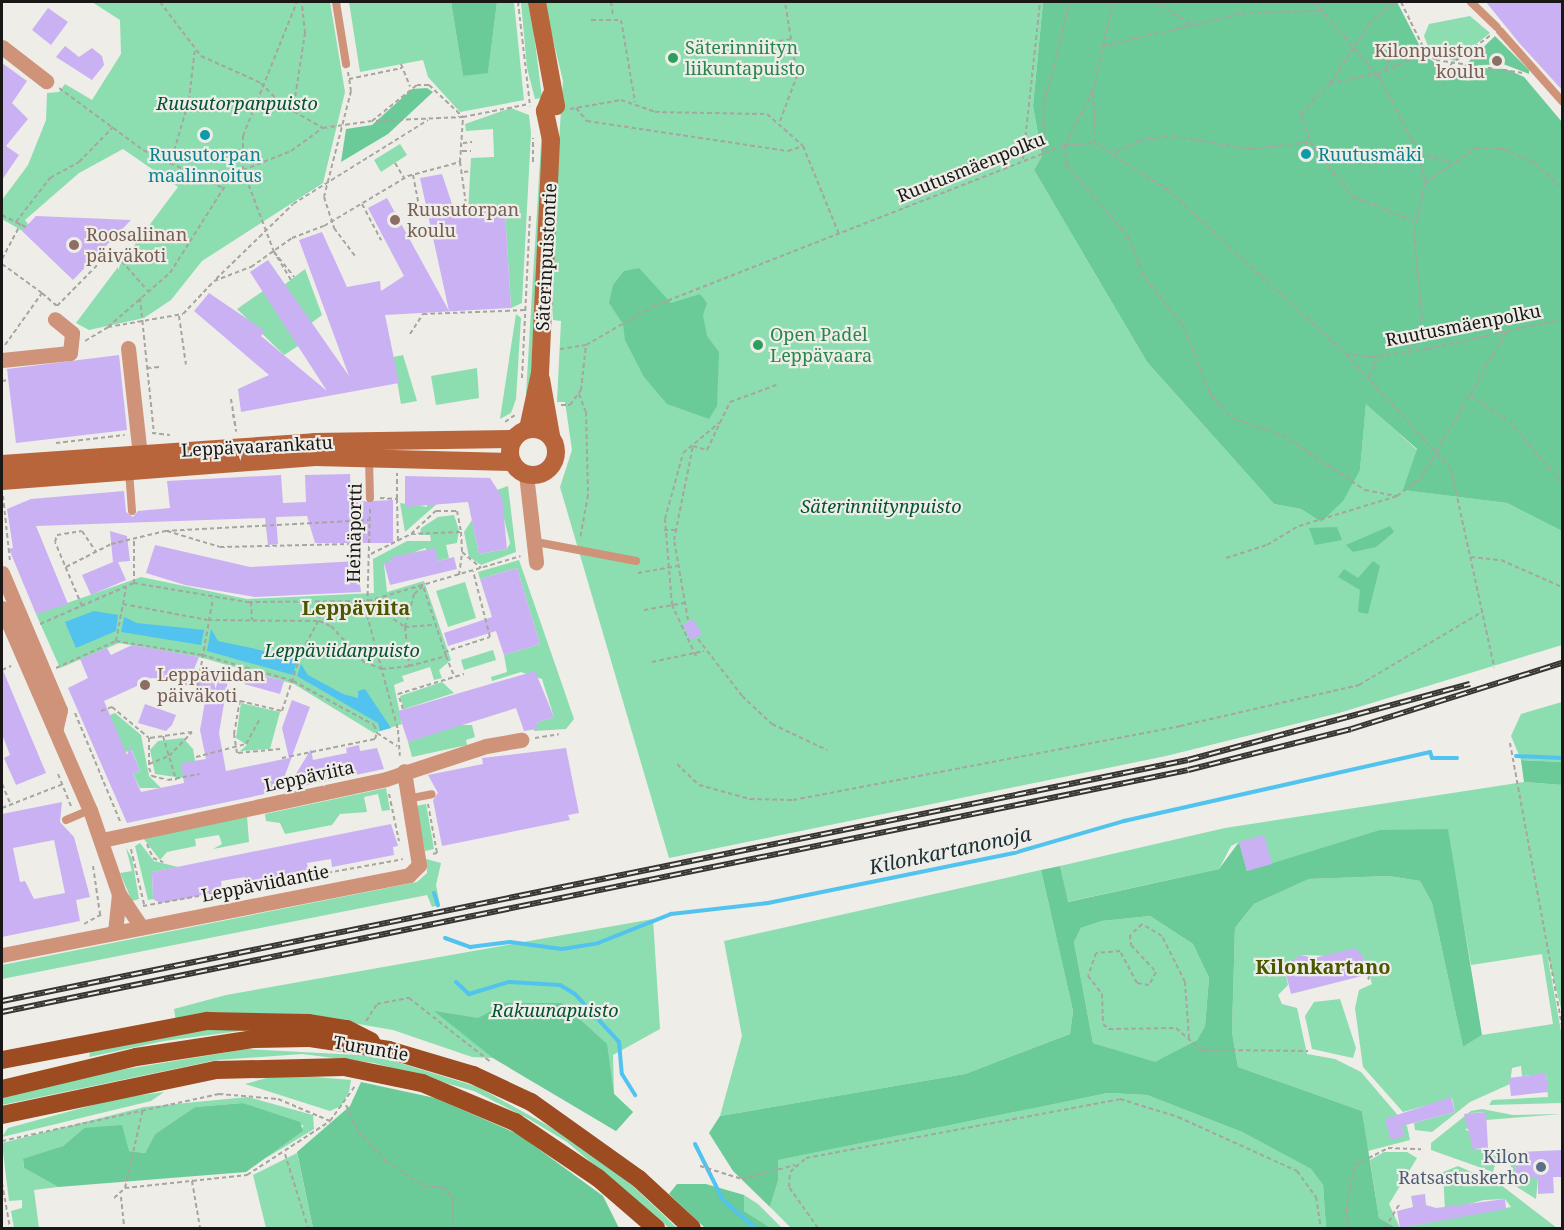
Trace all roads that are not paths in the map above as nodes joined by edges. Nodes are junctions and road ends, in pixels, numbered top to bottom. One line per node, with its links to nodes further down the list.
1 (336, 2): 5 (lane)
2 (537, 2): 11 (main road, Säterinpuistontie)
3 (1471, 2): 7 (lane)
4 (2, 47): 6 (street)
5 (346, 64)
6 (46, 81)
7 (1563, 101)
8 (55, 319): 10 (street)
9 (128, 348): 15 (street)
10 (2, 360)
11 (540, 373): 12 (main road, Säterinpuistontie); 13 (main road, Säterinpuistontie)
12 (521, 434): 13 (main road); 14 (main road, Leppävaarankatu); 16 (main road)
13 (551, 436): 18 (main road)
14 (369, 448): 15 (main road, Leppävaarankatu); 16 (main road, Leppävaarankatu); 20 (lane, Heinäportti)
15 (135, 454): 17 (main road, Leppävaarankatu); 19 (main road, Leppävaarankatu); 21 (lane)
16 (512, 462): 18 (main road)
17 (2, 464)
18 (526, 474): 22 (street)
19 (2, 481)
20 (370, 498)
21 (132, 511)
22 (533, 552): 23 (lane)
23 (636, 561)
24 (2, 573): 26 (street)
25 (2, 608): 26 (street)
26 (56, 728): 31 (street)
27 (520, 740): 28 (street, Leppäviita)
28 (404, 771): 30 (street); 33 (street, Leppäviita)
29 (429, 795): 30 (lane)
30 (406, 800): 35 (street, Leppäviidantie)
31 (83, 814): 32 (lane); 33 (street)
32 (66, 820)
33 (102, 840): 34 (street)
34 (119, 894): 35 (street); 36 (street)
35 (141, 927): 36 (street, Leppäviidantie)
36 (115, 932): 37 (street, Leppäviidantie)
37 (2, 955)
38 (389, 1050): 39 (main road); 40 (main road, Turuntie); 43 (main road, Turuntie)
39 (2, 1060)
40 (2, 1089)
41 (2, 1115): 42 (main road, Turuntie)
42 (656, 1228)
43 (692, 1228)

